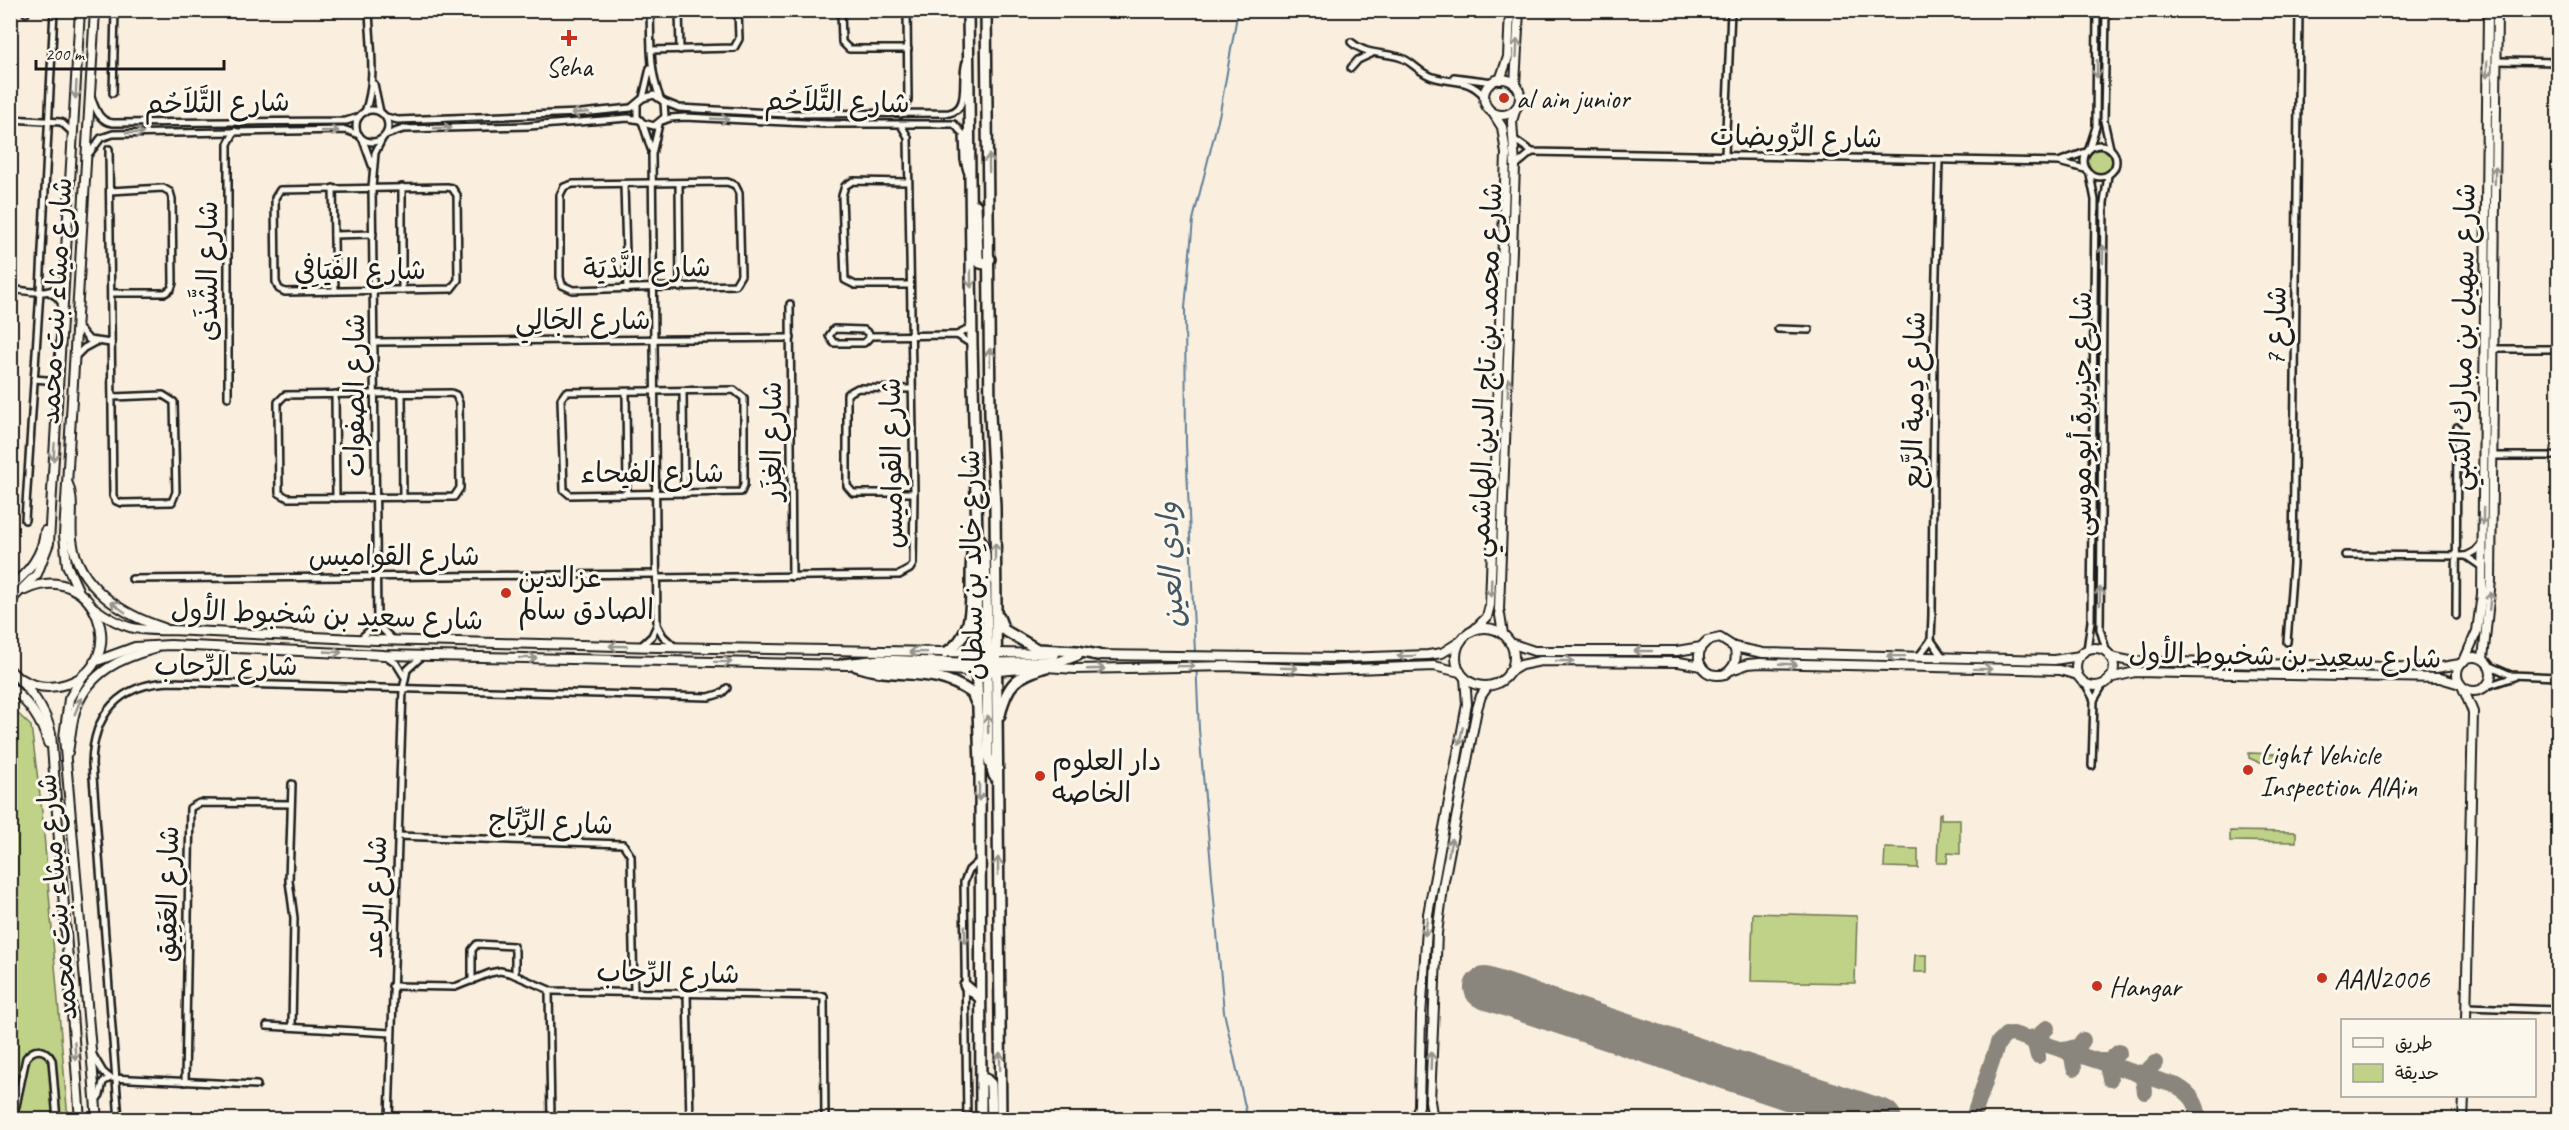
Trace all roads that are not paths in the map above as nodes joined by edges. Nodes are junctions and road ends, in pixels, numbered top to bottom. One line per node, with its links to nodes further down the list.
1 (54, 10): 54 (street)
2 (80, 10): 45 (main road, شارع ميثاء بنت محمد, one-way to 45)
3 (95, 10): 38 (main road, شارع ميثاء بنت محمد)
4 (115, 10): 37 (street)
5 (369, 10): 33 (street)
6 (650, 10): 25 (street)
7 (679, 10): 26 (street)
8 (738, 10): 26 (street)
9 (841, 10): 24 (street)
10 (907, 10): 24 (street)
11 (968, 10): 28 (main road, شارع خالِد بن سلطان)
12 (980, 10): 22 (main road)
13 (986, 10): 22 (main road, شارع خالِد بن سلطان)
14 (1510, 10): 35 (main road)
15 (1519, 10): 36 (main road, one-way to 15)
16 (1731, 10): 73 (street)
17 (2097, 10): 70 (street, one-way to 70)
18 (2106, 10): 69 (street)
19 (2299, 10): 177 (street, شارع 7)
20 (2488, 10): 152 (main road, شارع سهيل بن مبارك الكتبي, one-way to 152)
21 (2496, 10): 30 (main road, شارع سهيل بن مبارك الكتبي)
22 (987, 41): 94 (main road, شارع خالِد بن سلطان, one-way to 22)
23 (1351, 42): 27 (street)
24 (908, 49): 42 (street)
25 (651, 50): 26 (street); 29 (street)
26 (680, 50)
27 (1372, 54): 32 (street); 34 (street)
28 (968, 58): 50 (street, شارع التَّلاَحُم); 82 (main road, شارع خالِد بن سلطان)
29 (651, 60): 40 (street); 41 (street)
30 (2496, 61): 31 (street); 122 (main road, شارع سهيل بن مبارك الكتبي, one-way to 30)
31 (2559, 62)
32 (1351, 68)
33 (372, 76): 46 (street); 47 (street)
34 (1449, 79): 35 (street); 39 (street)
35 (1496, 81): 36 (main road); 39 (main road)
36 (1515, 85): 44 (main road)
37 (113, 93)
38 (90, 95): 51 (street, شارع التَّلاَحُم); 74 (main road, شارع ميثاء بنت محمد)
39 (1485, 97): 48 (main road)
40 (643, 98): 41 (street); 43 (street)
41 (662, 100): 49 (street, شارع التَّلاَحُم); 57 (street)
42 (908, 100): 49 (street); 50 (street)
43 (637, 104): 52 (street, one-way to 52); 56 (street)
44 (1516, 108): 48 (main road); 66 (main road, شارع محمد بن تاج الدين الهاشمي)
45 (75, 111): 55 (street); 62 (main road, شارع ميثاء بنت محمد)
46 (364, 112): 47 (street); 51 (street)
47 (380, 112): 52 (street)
48 (1493, 112): 171 (main road, شارع محمد بن تاج الدين الهاشمي, one-way to 171)
49 (901, 114): 50 (street, شارع التَّلاَحُم)
50 (916, 114)
51 (359, 117): 63 (street)
52 (386, 117): 64 (street)
53 (10, 119): 54 (street)
54 (49, 121): 55 (street); 102 (street)
55 (61, 122): 62 (street)
56 (641, 122): 57 (street); 64 (street, one-way to 56); 72 (street)
57 (661, 122): 58 (street, شارع التَّلاَحُم, one-way to 58); 72 (street)
58 (901, 125): 59 (street, شارع التَّلاَحُم); 65 (street)
59 (915, 125): 65 (street); 82 (street, شارع التَّلاَحُم)
60 (221, 132): 61 (street, شارع التَّلاَحُم); 67 (street); 74 (street, شارع التَّلاَحُم, one-way to 60)
61 (235, 132): 63 (street, شارع التَّلاَحُم, one-way to 63); 67 (street)
62 (74, 133): 95 (main road, شارع ميثاء بنت محمد)
63 (361, 137): 64 (street); 79 (street, شارع الصفوات)
64 (384, 137): 79 (street, شارع الصفوات)
65 (908, 137): 83 (street, شارع القواميس)
66 (1515, 140): 71 (street); 77 (main road, شارع محمد بن تاج الدين الهاشمي)
67 (228, 144): 137 (street, شارع الشَّذَى)
68 (110, 148): 90 (street)
69 (2110, 148): 70 (street); 81 (street)
70 (2088, 150): 76 (street, شارع الرُّويضات); 78 (street)
71 (1532, 152): 73 (street, شارع الرُّويضات); 77 (street)
72 (652, 154): 84 (street)
73 (1725, 155): 75 (street, شارع الرُّويضات)
74 (87, 157): 110 (main road, شارع ميثاء بنت محمد)
75 (1939, 160): 76 (street, شارع الرُّويضات); 175 (street, شارع دِمية الرَّبع)
76 (2059, 162): 78 (street, شارع الرُّويضات)
77 (1515, 166): 172 (main road, شارع محمد بن تاج الدين الهاشمي, one-way to 77)
78 (2085, 169): 80 (street)
79 (373, 171): 89 (street, شارع الصفوات)
80 (2090, 175): 81 (street); 184 (street, شارع جزيرة أبو موسى)
81 (2108, 175): 189 (street, شارع جزيرة أبو موسى, one-way to 81)
82 (970, 177): 91 (main road, شارع خالِد بن سلطان)
83 (908, 182): 96 (street, شارع القواميس); 96 (street)
84 (652, 184): 85 (street, شارع النَّدْيَة); 86 (street, شارع النَّدْيَة); 97 (street)
85 (679, 184): 98 (street); 98 (street, شارع النَّدْيَة)
86 (624, 185): 100 (street); 100 (street, شارع النَّدْيَة)
87 (402, 187): 89 (street, شارع الفَيَافِي); 101 (street); 101 (street, شارع الفَيَافِي)
88 (333, 188): 89 (street, شارع الفَيَافِي); 93 (street); 103 (street, شارع الفَيَافِي)
89 (372, 188): 92 (street, شارع الصفوات)
90 (110, 190): 106 (street); 106 (street)
91 (970, 192): 94 (main road); 109 (main road, شارع خالِد بن سلطان, one-way to 109)
92 (373, 234): 93 (street); 104 (street, شارع الصفوات)
93 (334, 235): 103 (street)
94 (990, 259): 164 (main road, شارع خالِد بن سلطان, one-way to 94)
95 (65, 280): 105 (street); 108 (main road, شارع ميثاء بنت محمد)
96 (909, 285): 115 (street, شارع القواميس)
97 (653, 288): 98 (street, شارع النَّدْيَة); 100 (street, شارع النَّدْيَة); 117 (street)
98 (680, 288)
99 (10, 289): 102 (street)
100 (627, 289)
101 (402, 290): 104 (street, شارع الفَيَافِي)
102 (40, 291): 105 (street); 126 (street)
103 (334, 291): 104 (street, شارع الفَيَافِي)
104 (374, 291): 119 (street, شارع الصفوات)
105 (50, 292): 108 (street)
106 (112, 293): 120 (street)
107 (790, 304): 116 (street, شارع الغِزَر)
108 (63, 305): 125 (main road, شارع ميثاء بنت محمد)
109 (972, 324): 113 (street); 121 (main road, شارع خالِد بن سلطان)
110 (77, 325): 118 (street); 124 (main road, شارع ميثاء بنت محمد)
111 (1778, 329): 112 (street)
112 (1809, 330)
113 (957, 335): 115 (street); 121 (street)
114 (869, 336): 114 (street); 115 (street)
115 (910, 336): 128 (street, شارع القواميس)
116 (791, 338): 117 (street, شارع الجَالِي); 159 (street, شارع الغِزَر)
117 (654, 340): 119 (street, شارع الجَالِي); 132 (street)
118 (95, 342): 120 (street); 124 (street)
119 (375, 342): 134 (street, شارع الصفوات)
120 (111, 343): 136 (street)
121 (972, 345): 151 (main road, شارع خالِد بن سلطان)
122 (2493, 349): 123 (street); 139 (main road, شارع سهيل بن مبارك الكتبي)
123 (2559, 349)
124 (75, 357): 141 (main road, شارع ميثاء بنت محمد)
125 (59, 371): 127 (street); 129 (main road, شارع ميثاء بنت محمد)
126 (34, 379): 127 (street); 150 (street)
127 (46, 380): 129 (street)
128 (911, 389): 143 (street, شارع القواميس); 143 (street)
129 (58, 390): 142 (main road, شارع ميثاء بنت محمد, one-way to 142)
130 (683, 391): 132 (street, شارع الفيحاء); 145 (street); 145 (street, شارع الفيحاء)
131 (626, 392): 132 (street, شارع الفيحاء); 146 (street); 146 (street, شارع الفيحاء)
132 (654, 392): 144 (street)
133 (335, 394): 134 (street); 147 (street); 147 (street)
134 (375, 394): 135 (street); 148 (street, شارع الصفوات)
135 (402, 394): 149 (street); 149 (street)
136 (112, 397): 136 (street)
137 (228, 397)
138 (2457, 427): 154 (street)
139 (2492, 456): 140 (street); 194 (main road, شارع سهيل بن مبارك الكتبي, one-way to 139)
140 (2559, 456)
141 (67, 479): 163 (main road, شارع ميثاء بنت محمد); 170 (main road, one-way to 141)
142 (52, 488): 161 (main road); 162 (main road, شارع ميثاء بنت محمد)
143 (914, 493): 159 (street, شارع القواميس)
144 (656, 494): 145 (street, شارع الفيحاء); 146 (street, شارع الفيحاء); 158 (street)
145 (684, 494)
146 (627, 495)
147 (336, 498): 148 (street)
148 (376, 498): 149 (street); 157 (street, شارع الصفوات)
149 (403, 498)
150 (25, 520)
151 (977, 535): 185 (main road); 196 (main road, شارع خالِد بن سلطان)
152 (2483, 543): 155 (street); 156 (main road, شارع سهيل بن مبارك الكتبي)
153 (2344, 555): 154 (street)
154 (2456, 556): 155 (street); 167 (street)
155 (2466, 556): 156 (street)
156 (2482, 567): 197 (main road, شارع سهيل بن مبارك الكتبي)
157 (376, 576): 158 (street, شارع القواميس); 160 (street, شارع القواميس); 168 (street, شارع الصفوات)
158 (657, 576): 159 (street, شارع القواميس); 169 (street)
159 (792, 577)
160 (132, 579)
161 (10, 587)
162 (22, 591): 163 (main road); 165 (main road, شارع ميثاء بنت محمد)
163 (78, 592): 166 (main road, شارع سعيد بن شخبوط الأول)
164 (995, 596): 188 (main road); 196 (main road, شارع خالِد بن سلطان)
165 (11, 600)
166 (94, 608): 170 (main road, شارع سعيد بن شخبوط الأول); 195 (main road)
167 (2456, 616)
168 (377, 619): 173 (street); 174 (street)
169 (657, 625): 180 (street); 183 (street)
170 (171, 630): 173 (main road, شارع سعيد بن شخبوط الأول)
171 (1474, 630): 172 (main road); 176 (main road)
172 (1503, 634): 178 (main road)
173 (360, 639): 174 (main road, شارع سعيد بن شخبوط الأول)
174 (393, 640): 180 (main road, شارع سعيد بن شخبوط الأول, one-way to 174)
175 (1930, 640): 191 (street); 193 (street)
176 (1461, 641): 188 (main road, one-way to 188); 207 (main road)
177 (2287, 642)
178 (1510, 643): 181 (main road, one-way to 178); 205 (main road)
179 (170, 645): 186 (main road, شارع سعيد بن شخبوط الأول, one-way to 186); 195 (main road, شارع سعيد بن شخبوط الأول); 224 (main road, one-way to 179)
180 (640, 647): 183 (main road, شارع سعيد بن شخبوط الأول)
181 (1701, 647): 182 (main road); 200 (main road)
182 (1734, 647): 191 (main road, one-way to 182); 203 (main road)
183 (676, 648): 185 (main road, شارع سعيد بن شخبوط الأول, one-way to 183)
184 (2087, 650): 189 (main road); 192 (main road)
185 (945, 653): 196 (main road, شارع سعيد بن شخبوط الأول)
186 (384, 655): 190 (main road, شارع سعيد بن شخبوط الأول); 209 (street)
187 (1078, 655): 188 (main road); 196 (main road)
188 (1098, 655)
189 (2109, 655): 197 (main road, شارع سعيد بن شخبوط الأول); 212 (main road)
190 (422, 656): 198 (main road, شارع سعيد بن شخبوط الأول, one-way to 198); 209 (street)
191 (1918, 656): 193 (main road)
192 (2080, 656): 193 (main road); 208 (main road)
193 (1943, 657)
194 (2483, 659): 197 (main road); 201 (main road)
195 (94, 662): 206 (main road, شارع ميثاء بنت محمد)
196 (986, 662): 198 (main road); 199 (main road, شارع سعيد بن شخبوط الأول); 202 (main road, شارع سعيد بن شخبوط الأول); 222 (main road, شارع خالِد بن سلطان); 225 (main road, شارع خالِد بن سلطان); 227 (main road, one-way to 196)
197 (2462, 662): 216 (main road)
198 (843, 664): 199 (main road, شارع سعيد بن شخبوط الأول)
199 (856, 666): 225 (main road)
200 (1701, 666): 203 (main road); 205 (main road, one-way to 200)
201 (2490, 666): 210 (street); 218 (main road)
202 (1046, 667): 207 (main road, شارع سعيد بن شخبوط الأول, one-way to 207); 222 (main road)
203 (1731, 670): 208 (main road, one-way to 208)
204 (13, 672): 206 (main road); 223 (main road, شارع ميثاء بنت محمد)
205 (1509, 672): 215 (main road)
206 (84, 674): 224 (main road, شارع ميثاء بنت محمد)
207 (1463, 675): 215 (main road); 266 (main road, one-way to 266)
208 (2078, 675): 213 (main road)
209 (404, 676): 219 (street, شارع الرعد)
210 (2518, 676): 211 (street); 218 (street)
211 (2559, 676)
212 (2107, 680): 213 (main road); 216 (main road, شارع سعيد بن شخبوط الأول); 220 (street)
213 (2085, 683): 220 (street)
214 (10, 686): 223 (main road)
215 (1488, 686): 267 (main road, one-way to 215)
216 (2462, 686): 218 (main road); 221 (main road)
217 (727, 688): 219 (street, شارع الرِّحاب)
218 (2485, 688): 221 (main road)
219 (403, 689): 230 (street, شارع الرعد); 247 (street, شارع الرِّحاب)
220 (2094, 700): 226 (street)
221 (2473, 712): 240 (main road)
222 (997, 732): 227 (main road, شارع خالِد بن سلطان)
223 (52, 762): 255 (main road, شارع ميثاء بنت محمد, one-way to 255)
224 (66, 763): 246 (main road, شارع ميثاء بنت محمد)
225 (980, 765): 231 (main road, شارع خالِد بن سلطان, one-way to 231)
226 (2092, 766)
227 (996, 781): 265 (main road, شارع خالِد بن سلطان, one-way to 227)
228 (292, 784): 229 (street)
229 (291, 804): 244 (street); 249 (street, شارع العَقِيق)
230 (398, 836): 235 (street, شارع الرعد); 237 (street, شارع الرِّتَاج)
231 (979, 861): 234 (street, one-way to 234); 239 (main road, شارع خالِد بن سلطان)
232 (515, 975): 233 (street, شارع الرِّحاب); 233 (street); 236 (street, شارع الرِّحاب)
233 (472, 981): 235 (street, شارع الرِّحاب)
234 (965, 985): 239 (main road); 262 (street)
235 (392, 986): 245 (street, شارع الرعد)
236 (549, 991): 237 (street, شارع الرِّحاب); 259 (street)
237 (634, 993): 238 (street, شارع الرِّحاب)
238 (687, 994): 260 (street); 261 (street, شارع الرِّحاب)
239 (980, 998): 248 (main road, شارع خالِد بن سلطان)
240 (2466, 1007): 241 (street); 242 (main road)
241 (2559, 1010)
242 (2466, 1019)
243 (267, 1026): 244 (street)
244 (292, 1027): 245 (street)
245 (391, 1034): 258 (street, شارع الرعد)
246 (93, 1055): 247 (street); 252 (main road, شارع ميثاء بنت محمد)
247 (113, 1078): 249 (street); 252 (street); 257 (street, شارع الرِّحاب)
248 (981, 1080): 263 (main road, شارع خالِد بن سلطان); 264 (main road)
249 (185, 1082): 250 (street)
250 (257, 1085)
251 (2464, 1097): 268 (main road)
252 (96, 1100): 256 (main road, شارع ميثاء بنت محمد)
253 (12, 1119): 254 (street)
254 (57, 1119)
255 (80, 1119)
256 (97, 1119)
257 (119, 1119)
258 (389, 1119)
259 (551, 1119)
260 (690, 1119)
261 (825, 1119)
262 (967, 1119)
263 (981, 1119)
264 (992, 1119)
265 (1001, 1119)
266 (1415, 1119)
267 (1433, 1119)
268 (2463, 1119)

